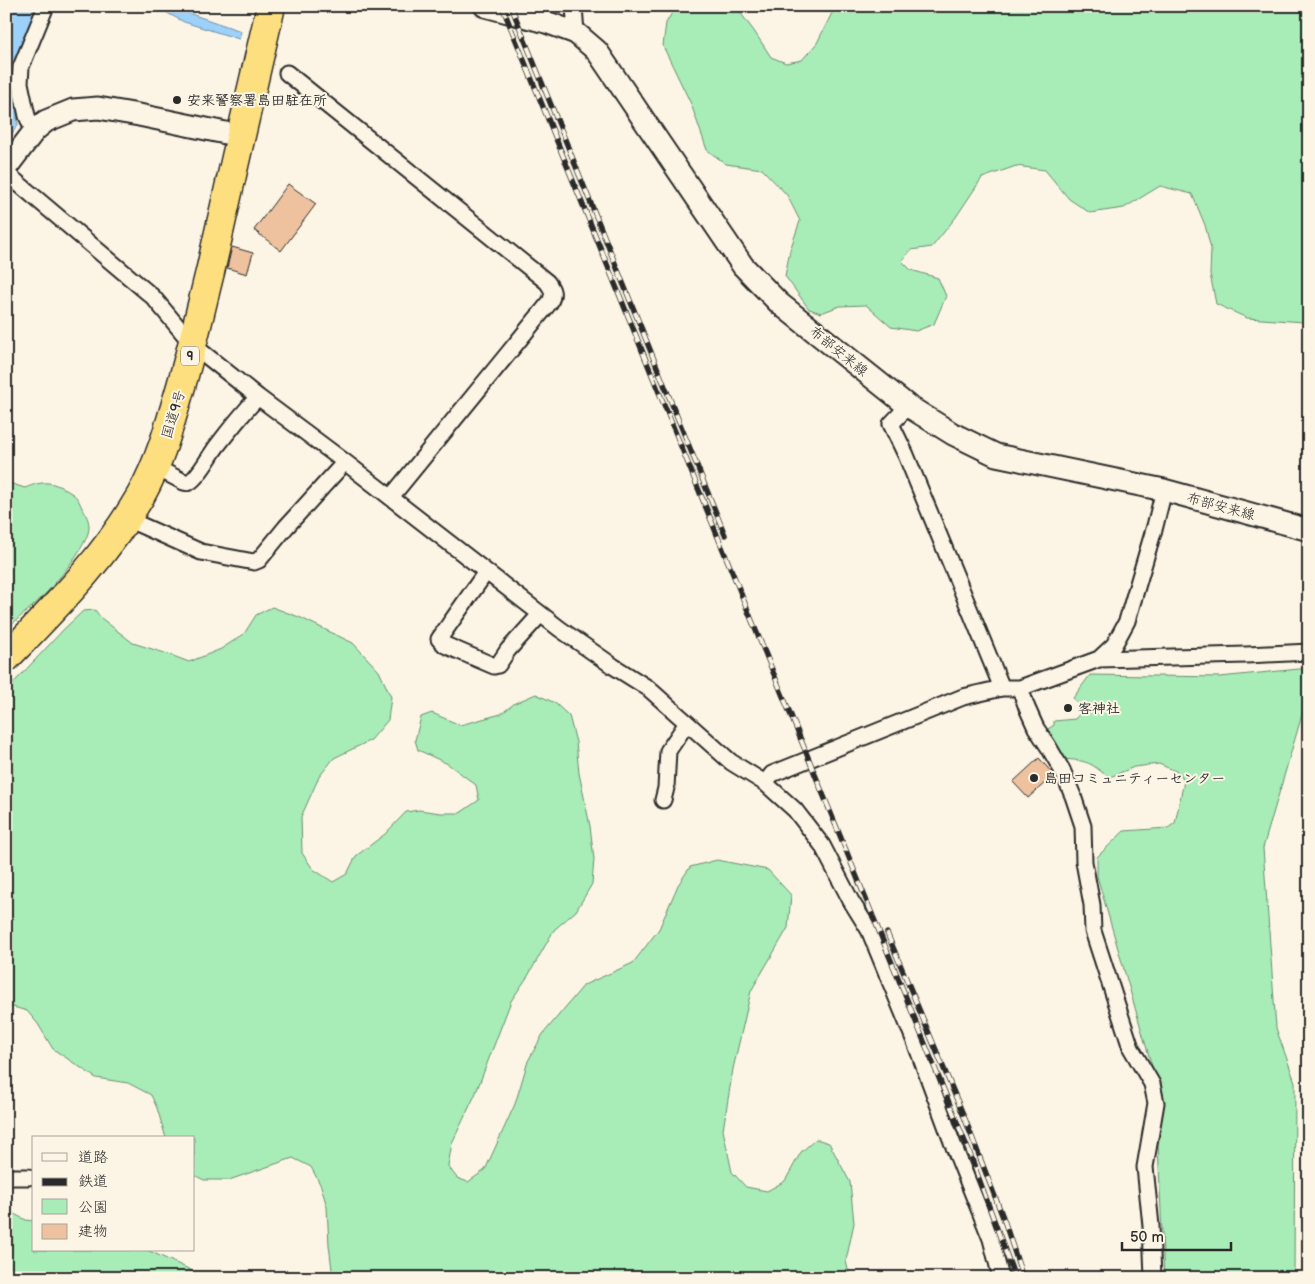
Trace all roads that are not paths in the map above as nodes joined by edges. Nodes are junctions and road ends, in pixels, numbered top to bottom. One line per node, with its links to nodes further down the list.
1 (46, 6): 7 (street)
2 (270, 6): 8 (highway, 国道9号 / 9)
3 (485, 6): 5 (main road, 布部安来線)
4 (574, 6): 5 (street)
5 (576, 33): 13 (main road, 布部安来線)
6 (288, 73): 17 (street)
7 (35, 130): 8 (main road); 9 (main road)
8 (240, 136): 11 (highway, 国道9号 / 9)
9 (6, 168)
10 (6, 173): 11 (street)
11 (193, 345): 12 (street); 15 (highway, 国道9号 / 9)
12 (258, 397): 14 (street); 15 (street)
13 (908, 406): 16 (main road, 布部安来線); 25 (street)
14 (345, 462): 17 (street); 18 (street)
15 (155, 467): 18 (highway, 国道9号 / 9)
16 (1164, 490): 19 (main road, 布部安来線); 24 (street)
17 (390, 497): 20 (street)
18 (126, 519): 23 (highway, 国道9号 / 9)
19 (1309, 530)
20 (486, 572): 21 (street); 27 (street)
21 (537, 618)
22 (1309, 652): 24 (street)
23 (6, 658)
24 (1099, 658): 26 (street)
25 (1002, 688): 26 (street); 28 (street)
26 (1020, 688): 33 (street)
27 (687, 723): 28 (street); 29 (street)
28 (765, 783): 32 (street)
29 (663, 800)
30 (28, 1176): 31 (street)
31 (6, 1177)
32 (1001, 1278)
33 (1153, 1278)

